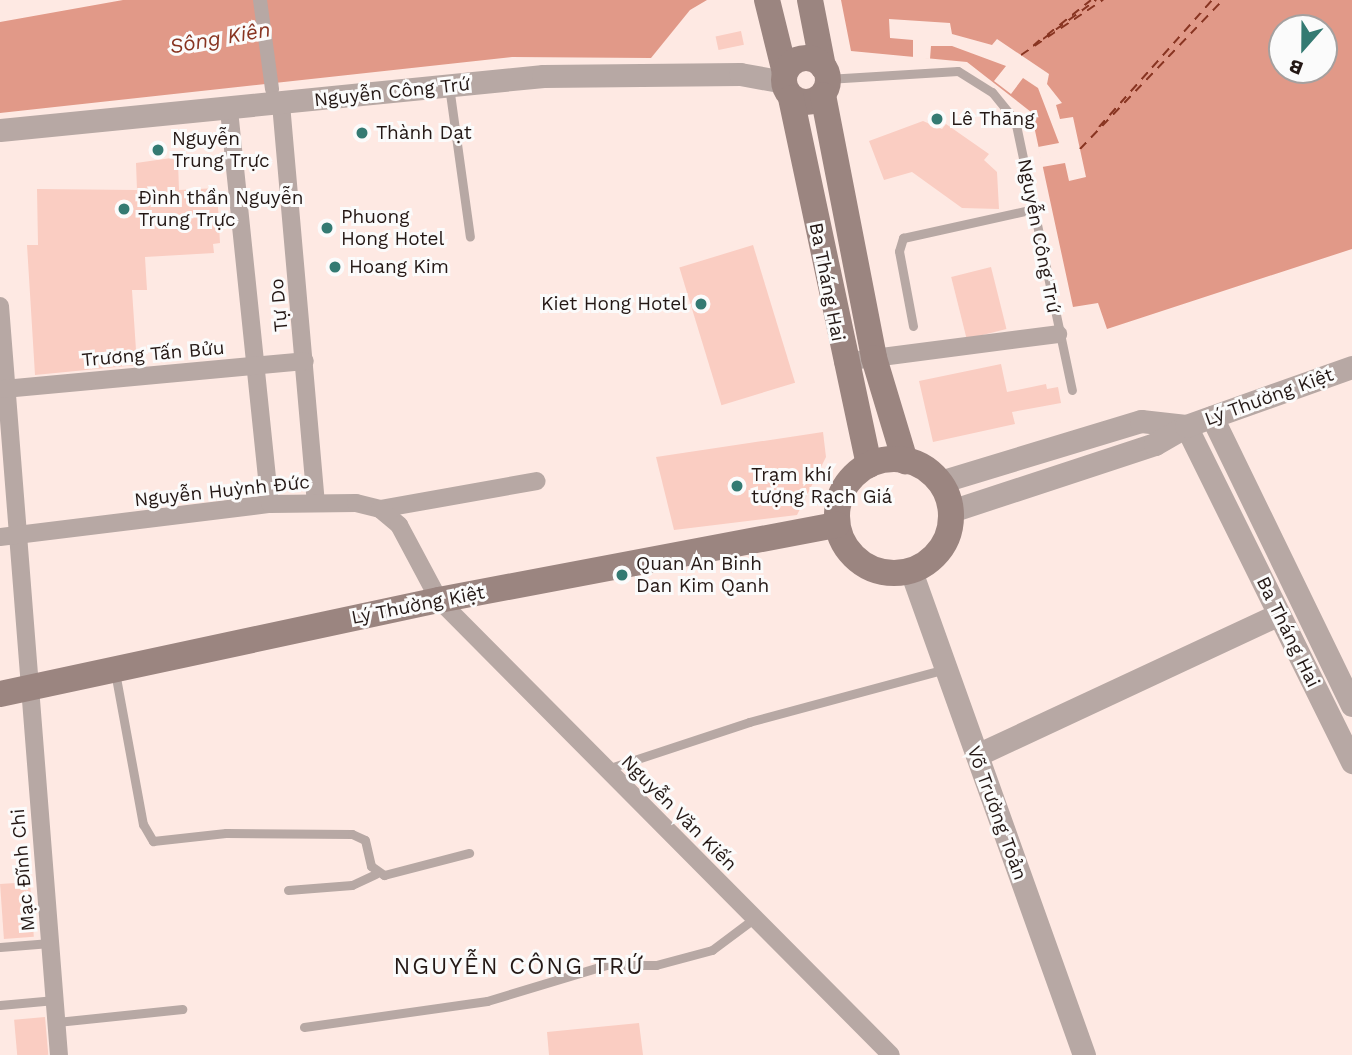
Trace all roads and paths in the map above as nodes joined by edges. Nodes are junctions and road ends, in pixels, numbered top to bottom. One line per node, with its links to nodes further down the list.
1 (260, 0): 7 (street)
2 (767, 0): 5 (main road, Ba Tháng Hai)
3 (810, 0): 4 (main road, Ba Tháng Hai)
4 (825, 80): 5 (main road); 5 (main road); 10 (lane, Nguyễn Công Trứ); 15 (main road, Ba Tháng Hai)
5 (787, 84): 6 (street, Nguyễn Công Trứ); 17 (main road, Ba Tháng Hai)
6 (449, 86): 7 (street, Nguyễn Công Trứ); 11 (lane)
7 (276, 97): 8 (street, Nguyễn Công Trứ); 16 (street, Tự Do)
8 (229, 110): 9 (street, Nguyễn Công Trứ); 18 (street, Tự Do)
9 (0, 130)
10 (1038, 208): 13 (lane); 14 (lane, Nguyễn Công Trứ)
11 (470, 237)
12 (0, 306): 20 (street, Mạc Đĩnh Chi)
13 (913, 326)
14 (1058, 334): 15 (street); 21 (lane, Nguyễn Công Trứ)
15 (874, 358): 17 (street); 24 (main road, Ba Tháng Hai)
16 (305, 360): 18 (street, Trương Tấn Bửu); 28 (street, Tự Do)
17 (843, 362): 25 (main road, Ba Tháng Hai)
18 (254, 367): 20 (street, Trương Tấn Bửu); 29 (street, Tự Do)
19 (1352, 367): 22 (street, Lý Thường Kiệt)
20 (4, 389): 33 (street, Mạc Đĩnh Chi)
21 (1072, 390)
22 (1212, 417): 23 (street, Lý Thường Kiệt); 41 (street, Ba Tháng Hai)
23 (1186, 426): 27 (street); 31 (street); 36 (street, Ba Tháng Hai)
24 (905, 461): 25 (main road); 27 (main road)
25 (869, 465): 32 (main road)
26 (537, 481): 30 (street, Nguyễn Huỳnh Đức)
27 (940, 482): 31 (main road)
28 (316, 502): 29 (street, Nguyễn Huỳnh Đức); 30 (street, Nguyễn Huỳnh Đức)
29 (270, 504): 33 (street, Nguyễn Huỳnh Đức)
30 (380, 509): 35 (street)
31 (951, 511): 34 (main road)
32 (837, 525): 34 (main road); 35 (main road, Lý Thường Kiệt)
33 (7, 536): 39 (street, Mạc Đĩnh Chi)
34 (911, 570): 38 (street, Võ Trường Toản)
35 (439, 600): 37 (main road, Lý Thường Kiệt); 44 (street, Nguyễn Văn Kiến)
36 (1279, 614): 42 (street); 43 (street, Ba Tháng Hai)
37 (114, 667): 39 (main road, Lý Thường Kiệt); 46 (lane)
38 (946, 668): 42 (street, Võ Trường Toản); 44 (lane)
39 (29, 688): 40 (main road, Lý Thường Kiệt); 49 (street, Mạc Đĩnh Chi)
40 (0, 694)
41 (1352, 705)
42 (977, 755): 58 (street, Võ Trường Toản)
43 (1352, 762)
44 (605, 770): 48 (street, Nguyễn Văn Kiến)
45 (469, 853): 46 (lane)
46 (376, 874): 47 (lane)
47 (288, 890)
48 (755, 918): 55 (lane); 57 (street, Nguyễn Văn Kiến)
49 (51, 943): 50 (lane); 51 (street, Mạc Đĩnh Chi)
50 (0, 947)
51 (55, 1000): 52 (lane); 54 (street, Mạc Đĩnh Chi)
52 (0, 1005)
53 (182, 1009): 54 (lane)
54 (57, 1022): 56 (street, Mạc Đĩnh Chi)
55 (304, 1027)
56 (59, 1055)
57 (891, 1055)
58 (1084, 1055)

